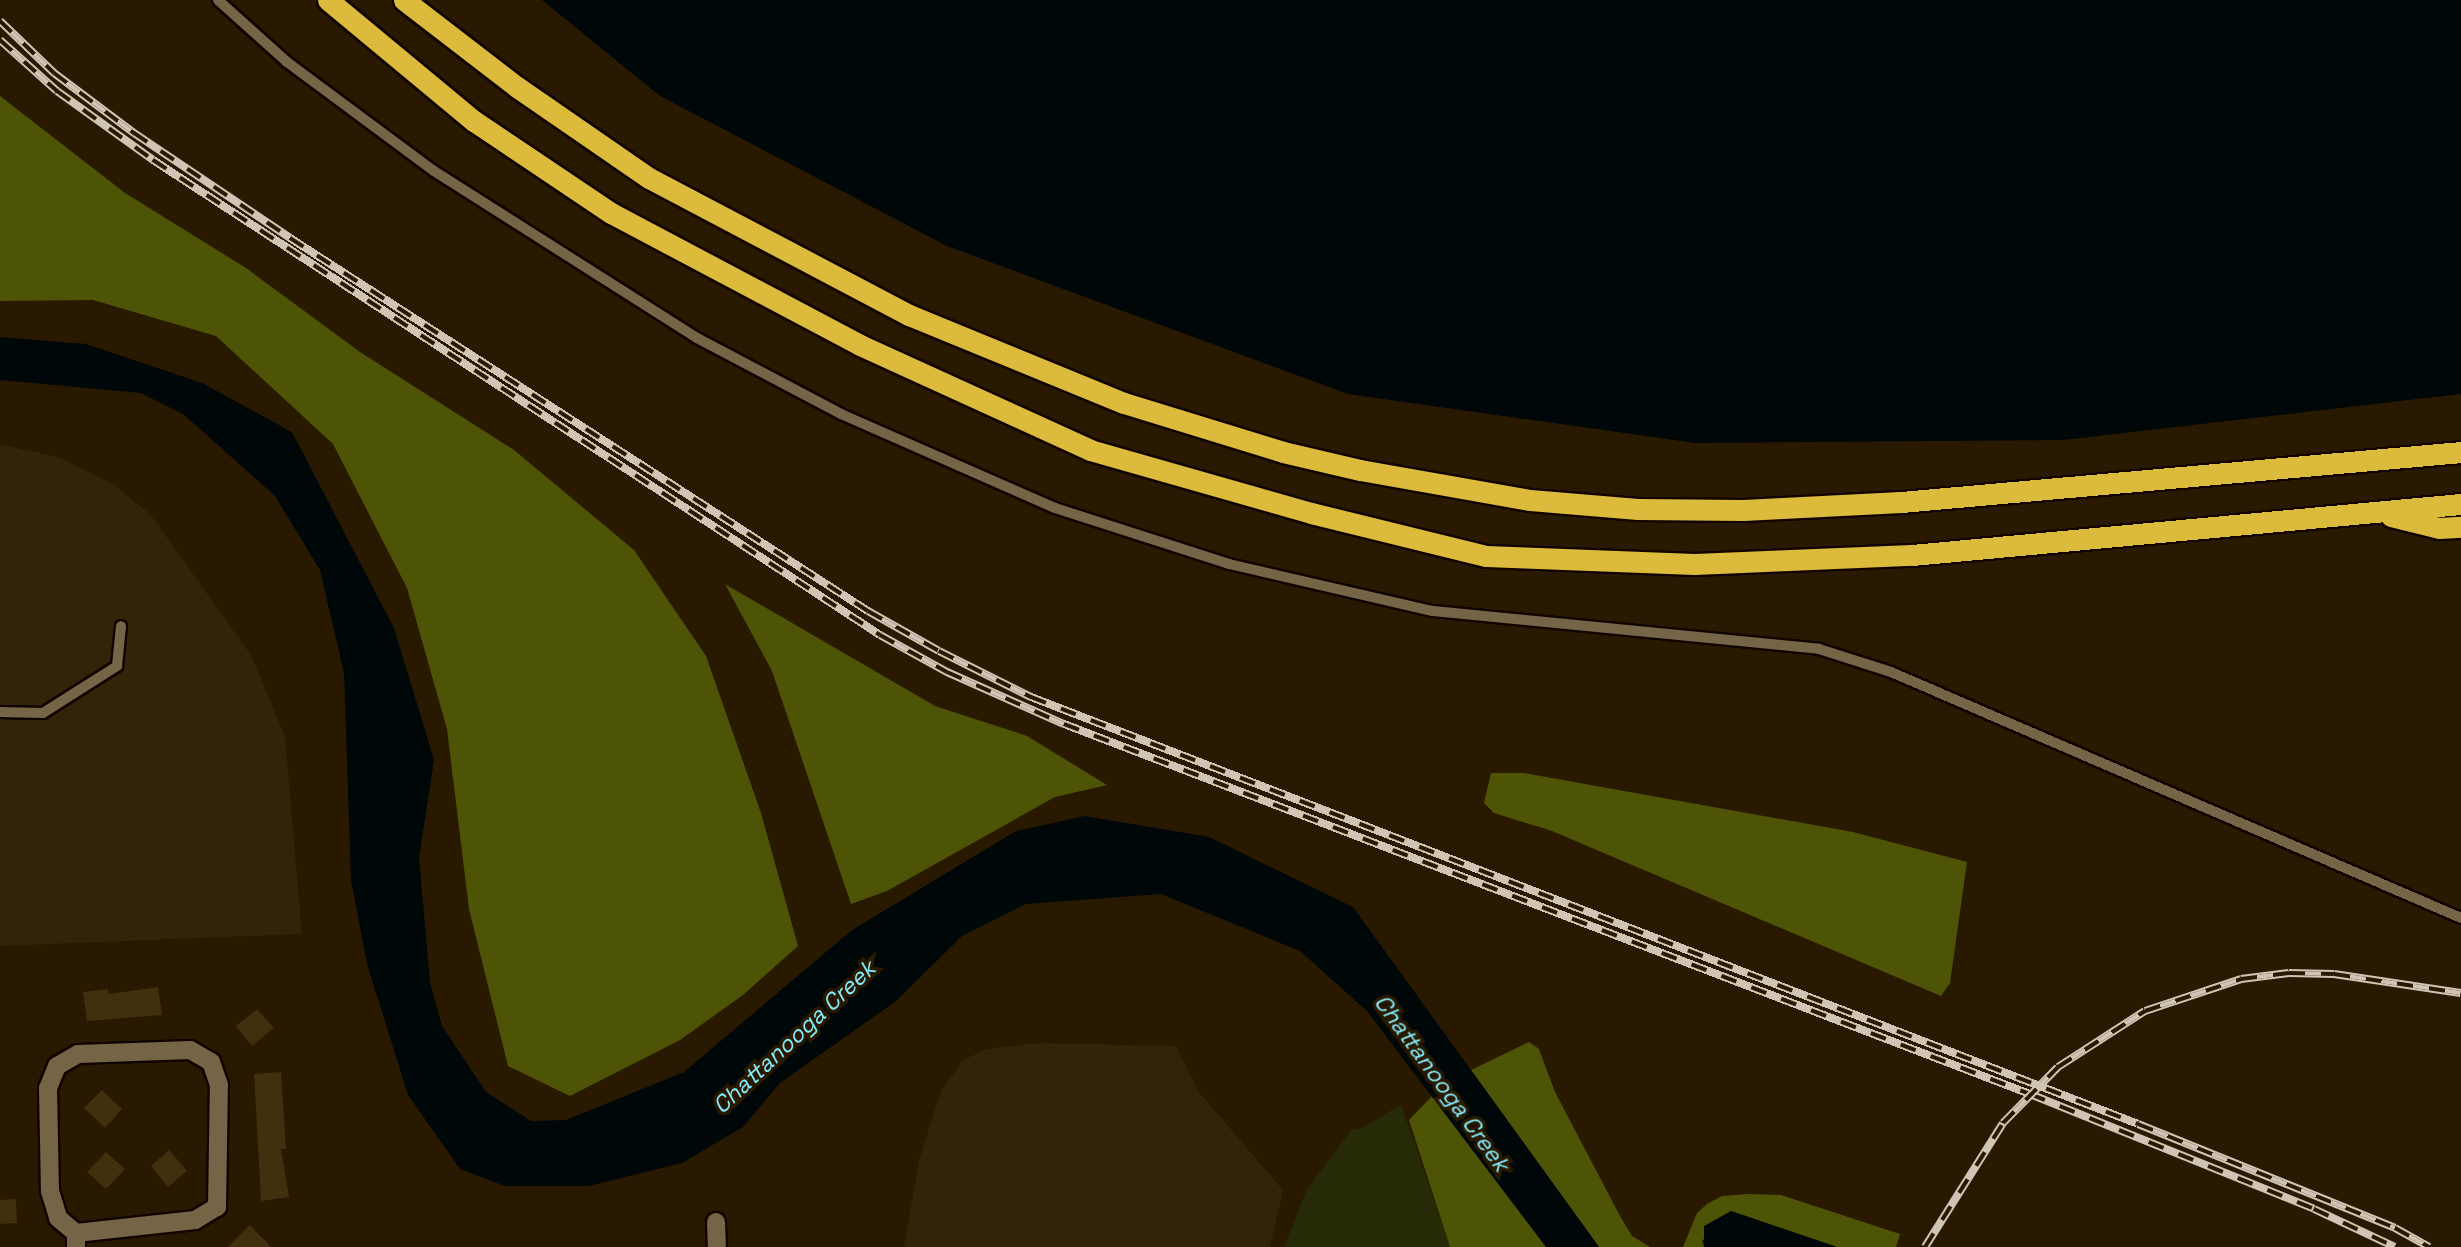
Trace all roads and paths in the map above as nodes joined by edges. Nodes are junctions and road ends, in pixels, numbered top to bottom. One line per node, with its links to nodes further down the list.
1 (218, 0): 10 (lane)
2 (328, 0): 6 (highway)
3 (404, 0): 4 (highway)
4 (2461, 452)
5 (2461, 504): 6 (highway)
6 (2376, 512): 7 (highway)
7 (2461, 527)
8 (121, 626): 9 (lane)
9 (0, 712)
10 (2461, 918)
11 (716, 1222): 13 (street)
12 (76, 1240): 12 (street)
13 (717, 1247)

